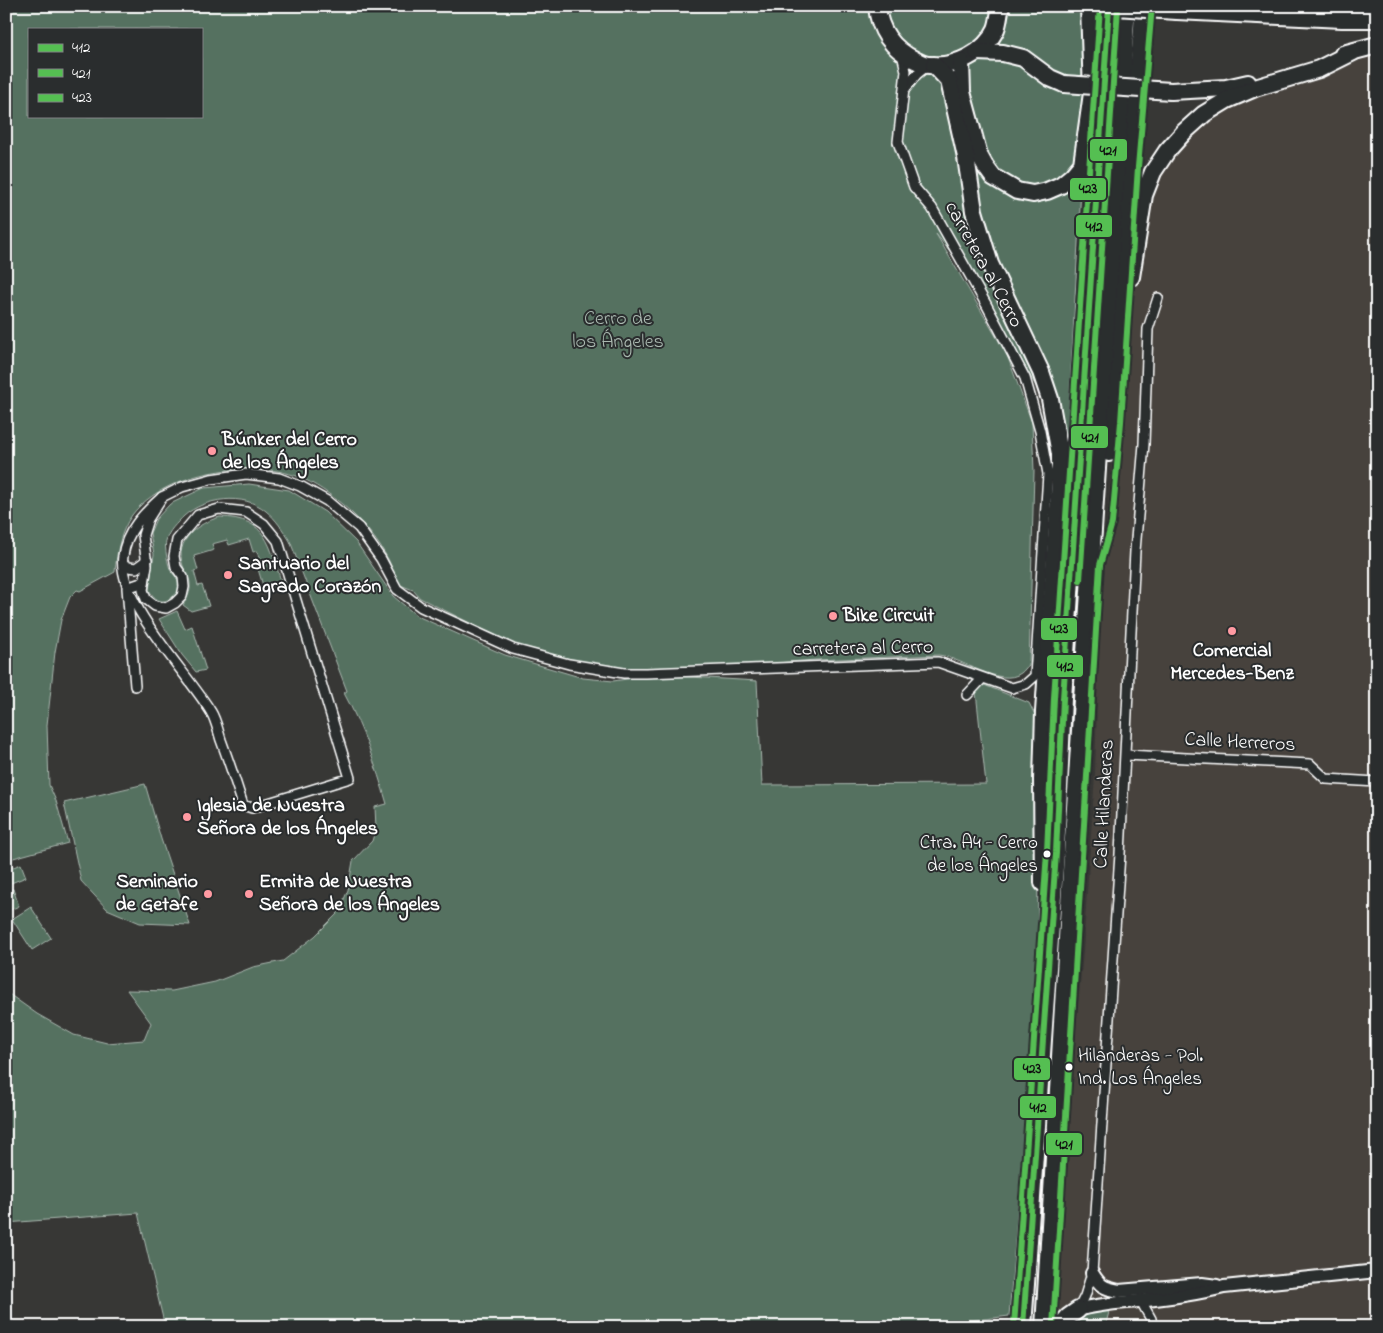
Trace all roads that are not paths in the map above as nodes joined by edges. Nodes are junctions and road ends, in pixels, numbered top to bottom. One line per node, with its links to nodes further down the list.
1 (878, 6): 15 (highway)
2 (1001, 6): 13 (highway)
3 (1089, 6): 16 (highway)
4 (1100, 6): 10 (highway, bridge)
5 (1109, 6): 32 (highway)
6 (1127, 6): 23 (highway)
7 (1143, 6): 20 (highway)
8 (1221, 6): 10 (highway)
9 (1339, 6): 11 (highway)
10 (1177, 11): 11 (highway)
11 (1377, 17)
12 (1377, 45): 14 (highway)
13 (977, 52): 14 (highway, bridge); 16 (highway)
14 (1353, 52): 20 (highway)
15 (902, 53): 17 (highway); 18 (street)
16 (961, 61): 17 (highway)
17 (931, 65): 18 (street); 32 (highway)
18 (905, 89): 27 (street, carretera al Cerro)
19 (1158, 298): 30 (street, Calle Hilanderas)
20 (1115, 366): 23 (highway)
21 (162, 497): 22 (street); 24 (street, carretera al Cerro); 27 (street, carretera al Cerro)
22 (147, 560): 24 (street); 25 (street)
23 (1091, 563): 38 (highway)
24 (123, 564): 26 (street, carretera al Cerro)
25 (144, 582): 26 (street); 26 (street)
26 (127, 588): 28 (street, carretera al Cerro)
27 (982, 679): 29 (street)
28 (136, 686)
29 (967, 696)
30 (1126, 754): 31 (street, Calle Herreros); 34 (street, Calle Hilanderas)
31 (1377, 782)
32 (1047, 968): 37 (highway)
33 (1377, 1271): 35 (street)
34 (1092, 1273): 35 (street); 36 (street, Calle Hilanderas)
35 (1142, 1295): 36 (street); 40 (street)
36 (1078, 1310): 39 (highway)
37 (1023, 1327)
38 (1044, 1327)
39 (1060, 1327)
40 (1152, 1327)

